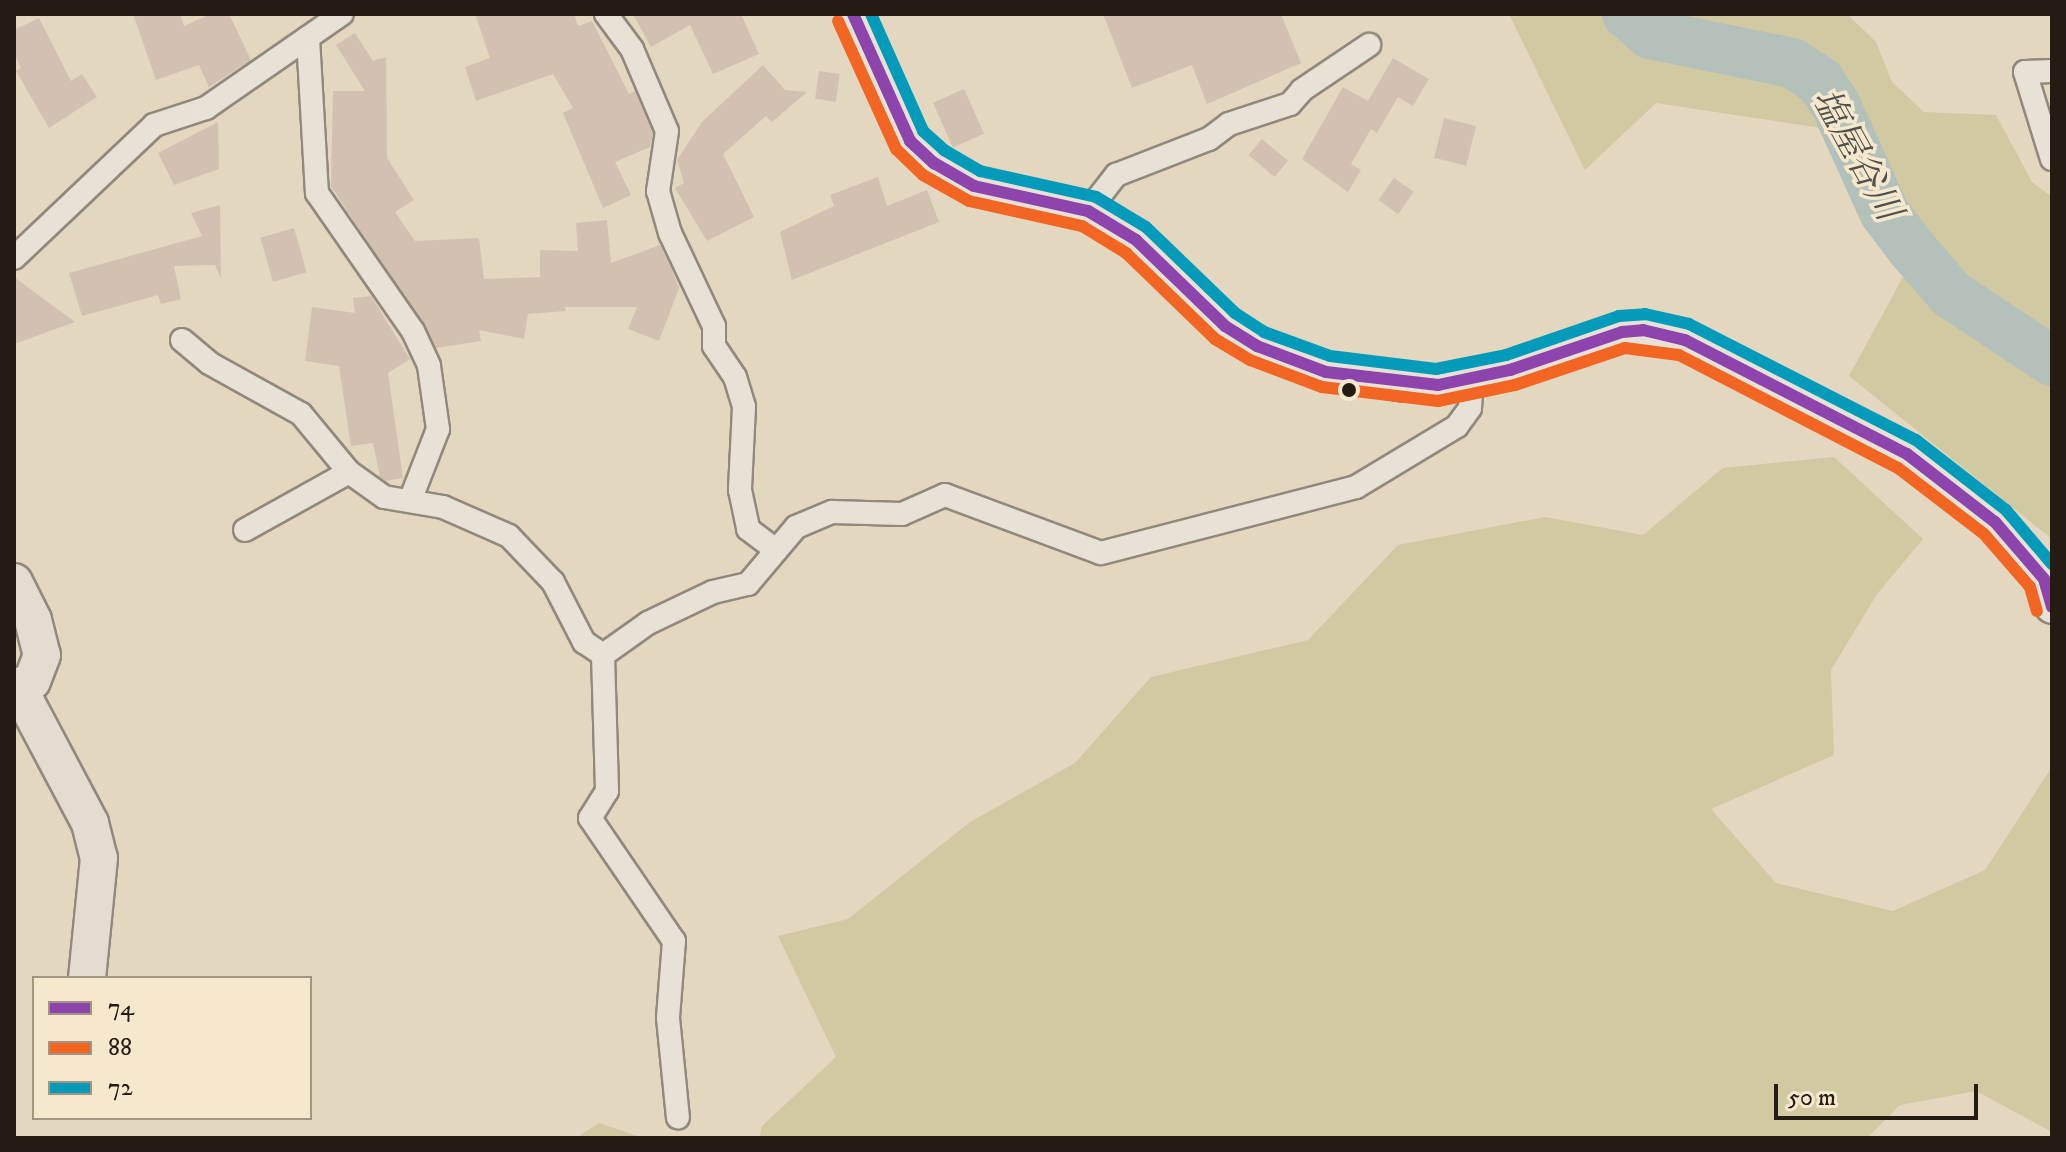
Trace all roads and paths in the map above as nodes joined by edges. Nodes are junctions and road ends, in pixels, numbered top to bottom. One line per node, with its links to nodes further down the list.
1 (342, 14): 4 (street)
2 (606, 14): 15 (street)
3 (853, 14): 8 (street)
4 (308, 38): 9 (street); 13 (street)
5 (1369, 45): 8 (street)
6 (2052, 71): 7 (street)
7 (2052, 159)
8 (1088, 211): 11 (street)
9 (14, 258)
10 (182, 340): 12 (street)
11 (1472, 381): 15 (street); 17 (street)
12 (349, 472): 13 (street); 14 (street)
13 (410, 501): 18 (street)
14 (245, 530)
15 (776, 550): 18 (street)
16 (14, 582): 19 (main road)
17 (2052, 607)
18 (603, 655): 20 (street)
19 (87, 976)
20 (678, 1118)

